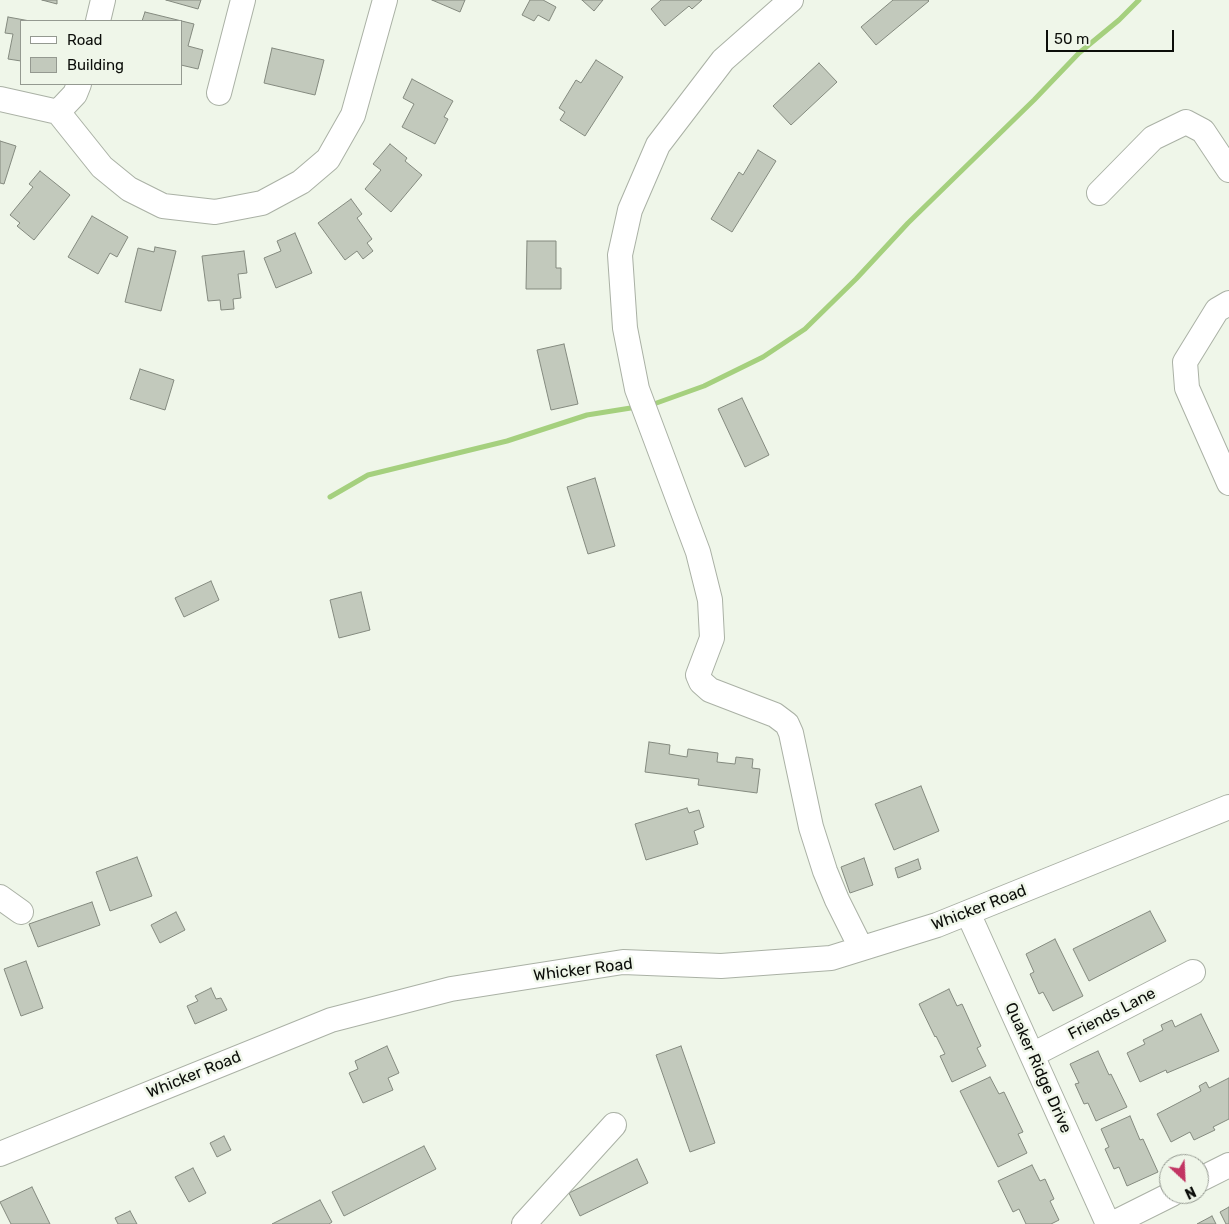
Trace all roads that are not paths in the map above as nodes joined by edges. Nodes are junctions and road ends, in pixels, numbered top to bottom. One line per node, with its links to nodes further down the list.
1 (103, 0): 5 (street)
2 (244, 0): 7 (street)
3 (385, 0): 9 (street)
4 (791, 0): 18 (street)
5 (98, 20)
6 (79, 85): 9 (street)
7 (219, 93)
8 (0, 99): 9 (street)
9 (58, 112)
10 (1229, 170): 11 (street)
11 (1099, 193)
12 (1229, 303): 13 (street)
13 (1229, 483)
14 (1229, 807): 17 (street, Whicker Road)
15 (0, 897): 16 (street)
16 (21, 912)
17 (968, 913): 18 (street, Whicker Road); 20 (street, Quaker Ridge Drive)
18 (862, 948): 22 (street, Whicker Road)
19 (1193, 972): 20 (street, Friends Lane)
20 (1032, 1055): 27 (street, Quaker Ridge Drive)
21 (614, 1125): 26 (street)
22 (0, 1154)
23 (1229, 1165): 24 (street)
24 (1209, 1175)
25 (1159, 1200): 28 (street)
26 (524, 1224)
27 (1108, 1224)
28 (1112, 1224)

